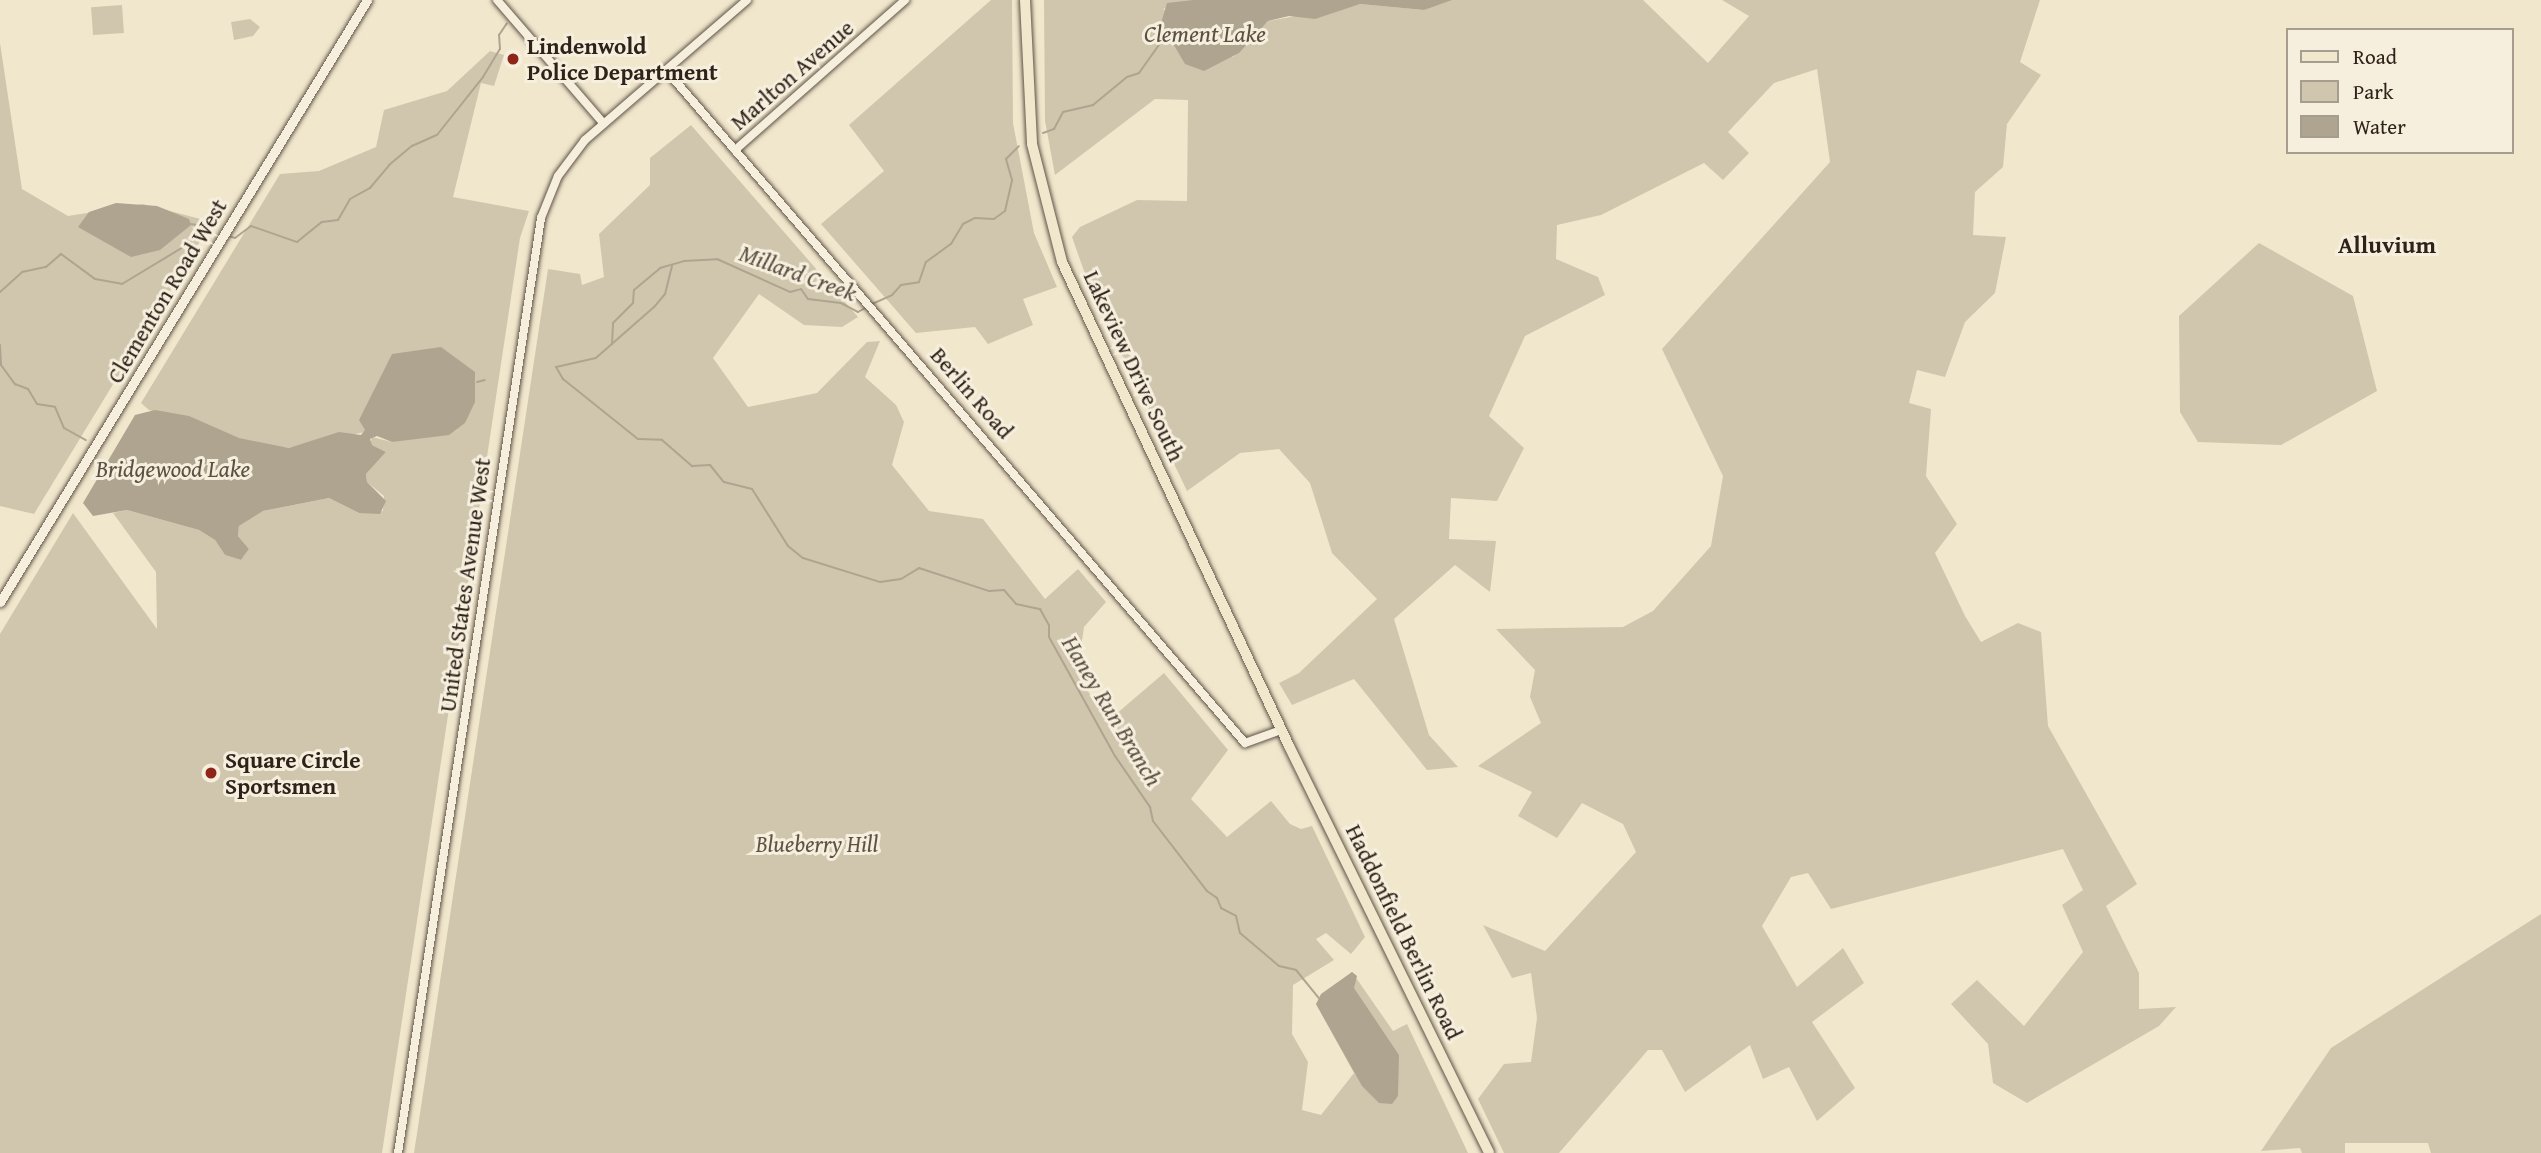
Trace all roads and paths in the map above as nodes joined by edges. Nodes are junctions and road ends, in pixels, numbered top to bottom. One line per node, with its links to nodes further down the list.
1 (367, 0): 9 (main road, Clementon Road West)
2 (496, 0): 7 (street)
3 (747, 0): 6 (street, United States Avenue West)
4 (905, 0): 8 (street, Marlton Avenue)
5 (1025, 0): 10 (main road, Lakeview Drive South)
6 (667, 70): 7 (street, United States Avenue West); 8 (street, Berlin Road)
7 (603, 123): 11 (street, United States Avenue West)
8 (735, 150): 10 (street, Berlin Road)
9 (0, 601)
10 (1281, 730): 12 (main road, Haddonfield Berlin Road)
11 (398, 1153)
12 (1489, 1153)

